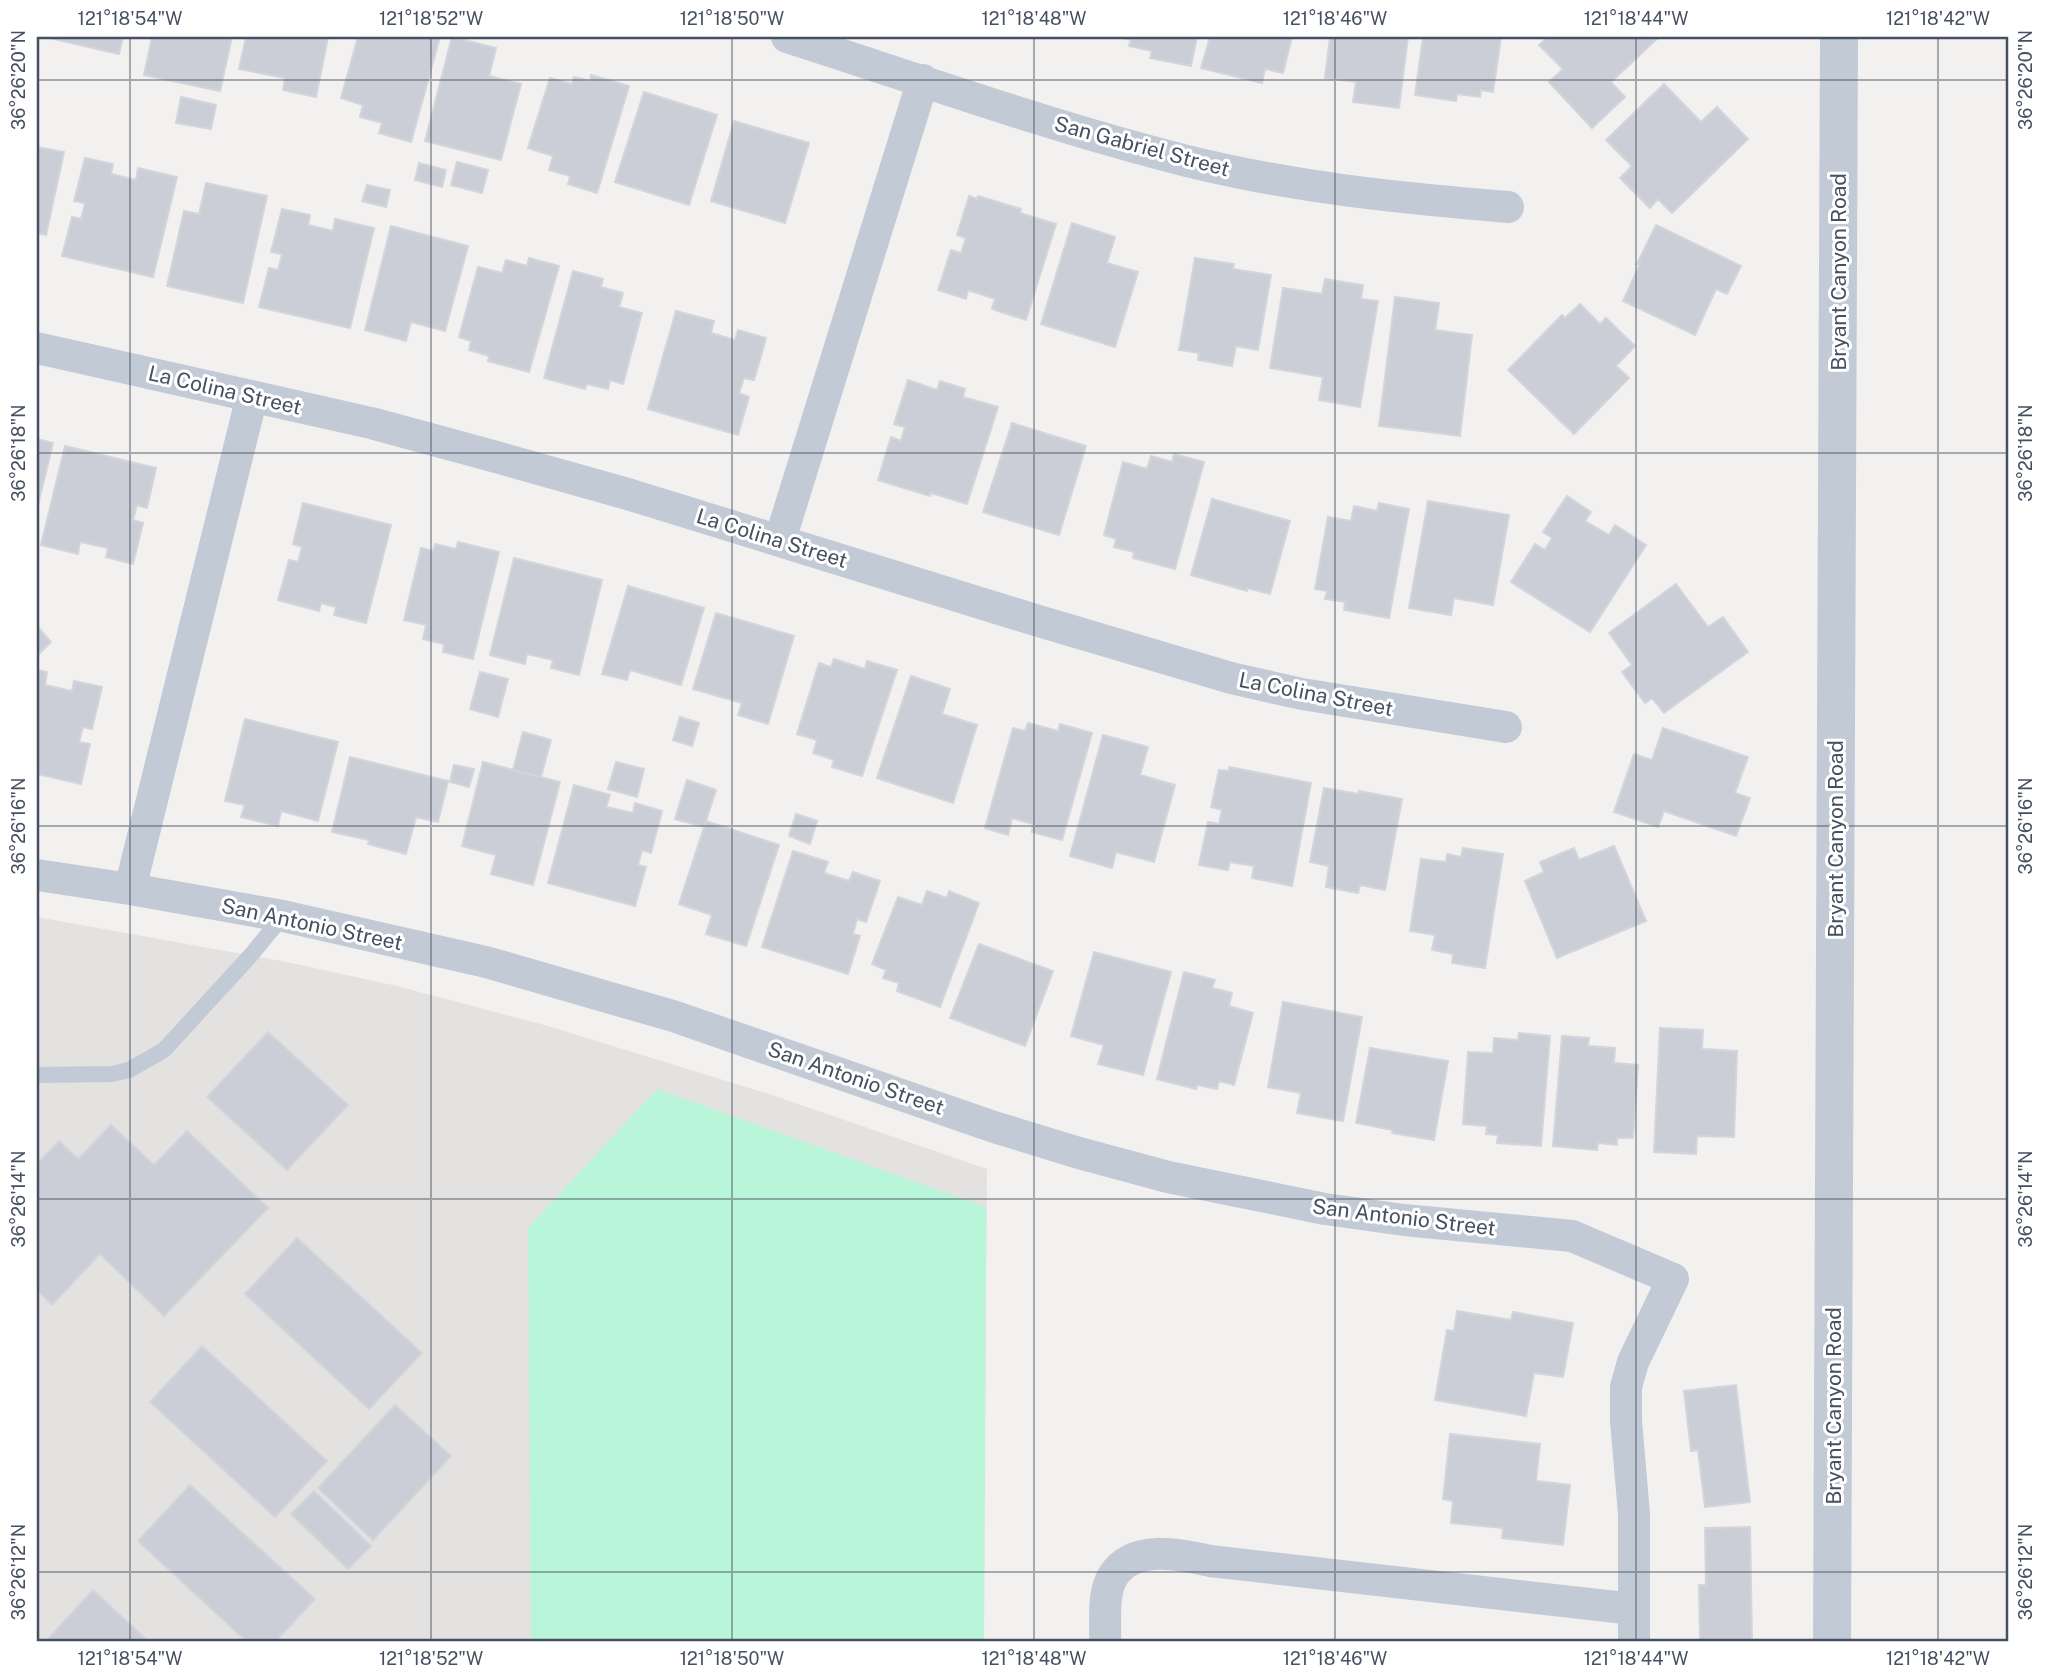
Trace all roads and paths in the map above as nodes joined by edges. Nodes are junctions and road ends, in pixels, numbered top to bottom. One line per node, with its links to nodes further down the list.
1 (787, 37): 3 (street, San Gabriel Street)
2 (1839, 37): 16 (street, Bryant Canyon Road)
3 (923, 80): 4 (street, San Gabriel Street); 7 (street)
4 (1508, 206)
5 (37, 348): 6 (street, La Colina Street)
6 (252, 396): 7 (street, La Colina Street); 10 (street)
7 (780, 540): 8 (street, La Colina Street)
8 (1506, 727)
9 (37, 876): 10 (street, San Antonio Street)
10 (130, 889): 11 (street, San Antonio Street)
11 (283, 916): 12 (lane); 13 (street, San Antonio Street)
12 (37, 1075)
13 (1634, 1609): 14 (street); 15 (street)
14 (1105, 1641)
15 (1634, 1641)
16 (1832, 1641)

